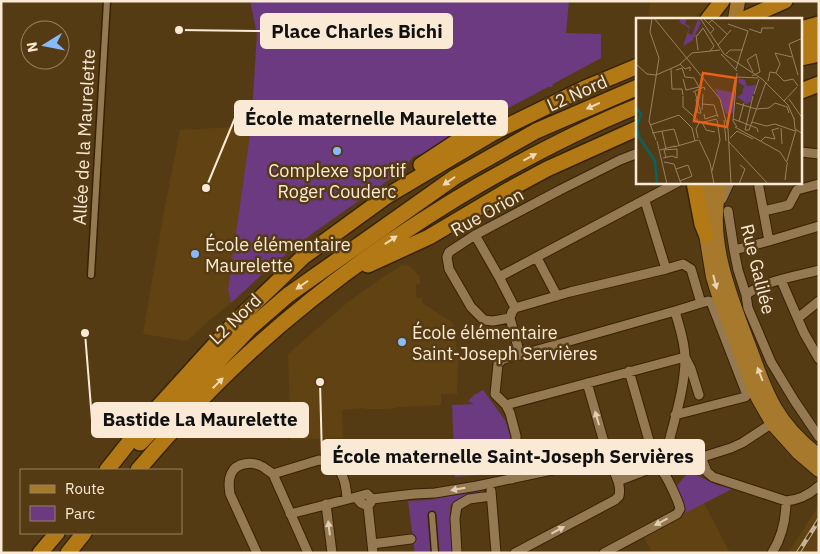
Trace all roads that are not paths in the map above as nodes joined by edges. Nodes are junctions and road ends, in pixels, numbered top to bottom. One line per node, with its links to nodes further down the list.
1 (107, 1): 42 (street, Allée de la Maurelette)
2 (785, 1): 3 (highway)
3 (733, 11): 4 (highway)
4 (711, 18)
5 (819, 24): 6 (highway)
6 (802, 29)
7 (819, 39): 8 (highway)
8 (802, 44)
9 (819, 54): 11 (highway)
10 (636, 56): 30 (highway)
11 (802, 58)
12 (636, 67): 30 (highway)
13 (819, 84): 15 (highway)
14 (636, 88): 72 (highway, L2 Nord, one-way to 72)
15 (802, 91)
16 (636, 107): 44 (highway, one-way to 16)
17 (636, 129): 20 (highway)
18 (636, 138): 20 (highway)
19 (802, 152): 22 (street)
20 (579, 154): 44 (highway)
21 (636, 154): 36 (street, Rue Orion)
22 (819, 154)
23 (674, 184): 31 (street)
24 (694, 184): 35 (highway)
25 (708, 184): 35 (main road)
26 (720, 184): 33 (main road)
27 (729, 184): 33 (street)
28 (758, 184): 32 (street)
29 (819, 184): 32 (street)
30 (387, 196): 71 (highway)
31 (646, 200): 39 (street); 40 (street)
32 (764, 211): 37 (street)
33 (721, 213): 38 (street, Rue Galilée); 62 (main road, one-way to 33)
34 (819, 226): 37 (street)
35 (706, 234): 62 (main road, one-way to 62)
36 (475, 235): 43 (street); 52 (street, Rue Orion)
37 (769, 241): 38 (street)
38 (734, 250): 46 (street, Rue Galilée)
39 (537, 258): 43 (street); 47 (street)
40 (666, 270): 47 (street); 49 (street)
41 (819, 270): 45 (street)
42 (91, 275)
43 (499, 277): 50 (street)
44 (338, 279): 73 (highway, one-way to 44)
45 (781, 280): 46 (street); 53 (street)
46 (746, 295): 63 (street, Rue Galilée)
47 (557, 296): 50 (street)
48 (819, 301): 53 (street)
49 (701, 303): 51 (street); 61 (street)
50 (515, 308): 52 (street)
51 (675, 312): 54 (street); 55 (street)
52 (510, 318): 54 (street)
53 (798, 318): 56 (street)
54 (520, 354): 60 (street)
55 (685, 357): 57 (street); 59 (street); 61 (street)
56 (819, 359)
57 (629, 371): 58 (street); 65 (street)
58 (587, 383): 60 (street); 68 (street, one-way to 58)
59 (699, 396)
60 (506, 405): 76 (street)
61 (675, 415): 64 (street)
62 (777, 420): 66 (main road); 67 (street)
63 (819, 437)
64 (672, 449): 65 (street); 67 (street); 69 (street)
65 (655, 455): 70 (street)
66 (812, 455): 74 (main road)
67 (701, 457): 69 (street); 82 (street)
68 (608, 458): 76 (street); 77 (street)
69 (677, 465): 70 (street)
70 (659, 468): 77 (street); 100 (street, one-way to 100)
71 (108, 469)
72 (115, 469)
73 (139, 469)
74 (819, 470)
75 (273, 474): 81 (street); 85 (street); 93 (street)
76 (512, 479): 78 (street)
77 (618, 481): 99 (street, one-way to 77)
78 (490, 484): 80 (street); 83 (street, one-way to 83)
79 (819, 486): 82 (street)
80 (491, 496): 97 (street); 98 (street)
81 (352, 498): 83 (street); 84 (street)
82 (786, 501): 101 (street)
83 (370, 503): 90 (street)
84 (326, 504): 85 (street); 95 (street, one-way to 84)
85 (290, 514): 94 (street)
86 (432, 515): 96 (street)
87 (56, 534): 91 (highway)
88 (83, 534): 92 (highway)
89 (411, 539): 90 (street)
90 (373, 548)
91 (40, 553)
92 (68, 553)
93 (257, 553)
94 (308, 553)
95 (332, 553)
96 (434, 553)
97 (457, 553)
98 (496, 553)
99 (515, 553)
100 (604, 553)
101 (772, 553)

